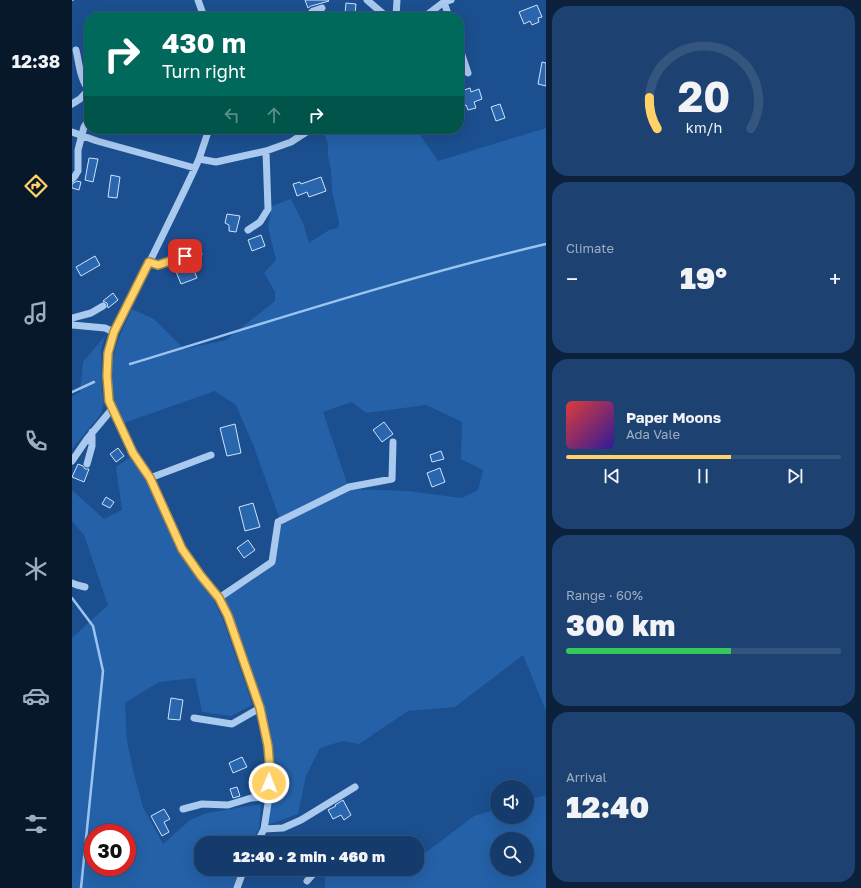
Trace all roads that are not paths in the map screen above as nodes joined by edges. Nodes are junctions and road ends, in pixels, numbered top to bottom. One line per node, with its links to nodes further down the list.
1 (198, 0): 6 (street)
2 (368, 0): 8 (street)
3 (397, 0): 9 (street)
4 (448, 1): 10 (street); 11 (street)
5 (322, 8): 7 (street)
6 (202, 12)
7 (312, 12)
8 (381, 12)
9 (396, 12)
10 (432, 12)
11 (449, 12)
12 (76, 50): 15 (street)
13 (464, 61): 14 (street)
14 (468, 73)
15 (84, 83)
16 (84, 94): 17 (street)
17 (72, 104)
18 (84, 126): 22 (street)
19 (72, 132): 22 (street)
20 (206, 134): 24 (street)
21 (303, 134): 23 (street)
22 (82, 136): 25 (street); 26 (street)
23 (266, 151): 24 (street); 27 (street)
24 (199, 159): 25 (street)
25 (195, 168): 29 (street)
26 (72, 179)
27 (248, 230)
28 (185, 256): 29 (street)
29 (149, 262): 33 (street)
30 (103, 306): 31 (street)
31 (72, 318)
32 (72, 325): 33 (street)
33 (114, 332): 34 (street)
34 (112, 408): 35 (street); 40 (street)
35 (92, 432): 38 (street); 39 (street)
36 (393, 442): 43 (street)
37 (211, 455): 40 (street)
38 (72, 461)
39 (87, 464)
40 (150, 478): 43 (street)
41 (72, 583): 42 (street)
42 (85, 587)
43 (219, 598): 44 (street)
44 (260, 708): 45 (street); 47 (street)
45 (194, 718)
46 (355, 786): 49 (street)
47 (269, 797): 48 (street); 49 (street)
48 (183, 808)
49 (264, 829): 50 (street)
50 (260, 836)
51 (241, 876): 54 (street)
52 (312, 876): 53 (street)
53 (307, 881)
54 (237, 888)

